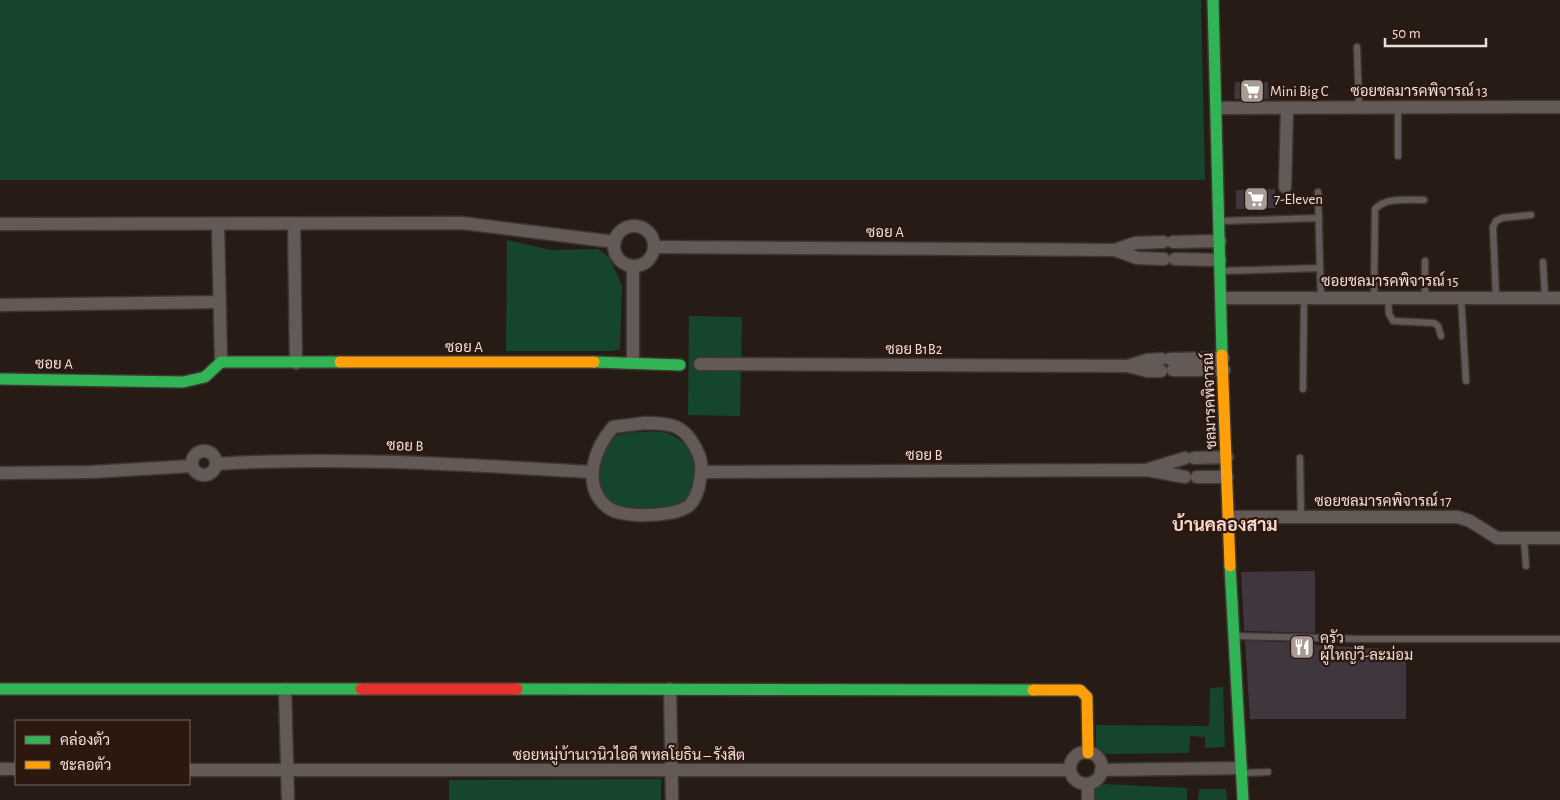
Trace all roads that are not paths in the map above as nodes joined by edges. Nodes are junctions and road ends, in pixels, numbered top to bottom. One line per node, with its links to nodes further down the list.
1 (1213, 0): 4 (street, ชลมารคพิจารณ์)
2 (1357, 47): 6 (lane)
3 (1560, 107): 7 (street, ซอยชลมารคพิจารณ์ 13)
4 (1219, 108): 5 (street, ซอยชลมารคพิจารณ์ 13); 14 (street, ชลมารคพิจารณ์)
5 (1287, 108): 6 (street, ซอยชลมารคพิจารณ์ 13); 9 (street)
6 (1359, 108): 7 (street, ซอยชลมารคพิจารณ์ 13)
7 (1398, 108): 8 (lane)
8 (1398, 156)
9 (1285, 187)
10 (1318, 192): 13 (lane)
11 (1424, 200): 27 (lane)
12 (1531, 216): 31 (lane)
13 (1319, 218): 14 (lane); 26 (lane)
14 (1219, 221): 18 (street, ชลมารคพิจารณ์)
15 (0, 224): 16 (street)
16 (218, 224): 17 (street); 37 (street)
17 (294, 224): 19 (street); 42 (street)
18 (1220, 241): 21 (street, ซอย A); 24 (street, ชลมารคพิจารณ์)
19 (615, 242): 20 (street); 25 (street)
20 (654, 247): 21 (street, ซอย A); 25 (street)
21 (1116, 250): 24 (street, ซอย A)
22 (1425, 262): 29 (lane)
23 (1543, 262): 35 (lane)
24 (1220, 265): 26 (lane); 32 (street, ชลมารคพิจารณ์)
25 (633, 266): 41 (street)
26 (1320, 268): 34 (lane)
27 (1374, 297): 28 (street, ซอยชลมารคพิจารณ์ 15); 34 (street, ซอยชลมารคพิจารณ์ 15)
28 (1388, 297): 29 (street, ซอยชลมารคพิจารณ์ 15); 39 (lane)
29 (1426, 297): 30 (street, ซอยชลมารคพิจารณ์ 15)
30 (1461, 297): 31 (street, ซอยชลมารคพิจารณ์ 15); 47 (lane)
31 (1496, 297): 35 (street, ซอยชลมารคพิจารณ์ 15)
32 (1221, 298): 33 (street, ซอยชลมารคพิจารณ์ 15); 44 (street, ชลมารคพิจารณ์)
33 (1304, 298): 34 (street, ซอยชลมารคพิจารณ์ 15); 48 (lane)
34 (1321, 298)
35 (1545, 298): 36 (street, ซอยชลมารคพิจารณ์ 15)
36 (1560, 298)
37 (219, 302): 38 (street); 40 (street)
38 (0, 305)
39 (1441, 336)
40 (221, 362): 42 (street, ซอย A); 46 (street, ซอย A)
41 (633, 362): 42 (street, ซอย A); 45 (street, ซอย A)
42 (296, 364)
43 (700, 364): 44 (street, ซอย B1B2)
44 (1223, 364): 49 (street, ชลมารคพิจารณ์)
45 (680, 365)
46 (0, 379)
47 (1466, 381)
48 (1303, 389)
49 (1227, 457): 53 (street, ซอย B); 57 (street, ชลมารคพิจารณ์)
50 (1300, 458): 59 (lane)
51 (216, 464): 52 (street, ซอย B); 52 (street); 54 (street, ซอย B)
52 (192, 466): 56 (street, ซอย B)
53 (1147, 470): 55 (street, ซอย B); 57 (street, ซอย B)
54 (592, 472): 55 (street); 55 (street)
55 (702, 472)
56 (0, 473)
57 (1227, 477): 58 (street, ชลมารคพิจารณ์)
58 (1229, 517): 59 (street, ซอยชลมารคพิจารณ์ 17); 63 (street, ชลมารคพิจารณ์)
59 (1302, 517): 61 (street, ซอยชลมารคพิจารณ์ 17)
60 (1560, 538): 61 (street, ซอยชลมารคพิจารณ์ 17)
61 (1524, 539): 62 (lane)
62 (1526, 566)
63 (1234, 636): 64 (lane); 76 (street, ชลมารคพิจารณ์)
64 (1560, 639)
65 (0, 689): 66 (street)
66 (284, 689): 67 (street); 72 (street)
67 (670, 689): 68 (street); 75 (street)
68 (1088, 753): 73 (street); 74 (street)
69 (0, 769): 70 (street)
70 (15, 769)
71 (190, 770): 72 (street, ซอยหมู่บ้านเวนิวไอดี พหลโยธิน – รังสิต)
72 (287, 770): 75 (street, ซอยหมู่บ้านเวนิวไอดี พหลโยธิน – รังสิต); 79 (street)
73 (1070, 770): 75 (street, ซอยหมู่บ้านเวนิวไอดี พหลโยธิน – รังสิต); 78 (street)
74 (1101, 770): 76 (street); 78 (street)
75 (672, 771): 80 (street)
76 (1241, 771): 77 (lane); 82 (street, ชลมารคพิจารณ์)
77 (1268, 772)
78 (1088, 784): 81 (street)
79 (288, 800)
80 (672, 800)
81 (1088, 800)
82 (1243, 800)

